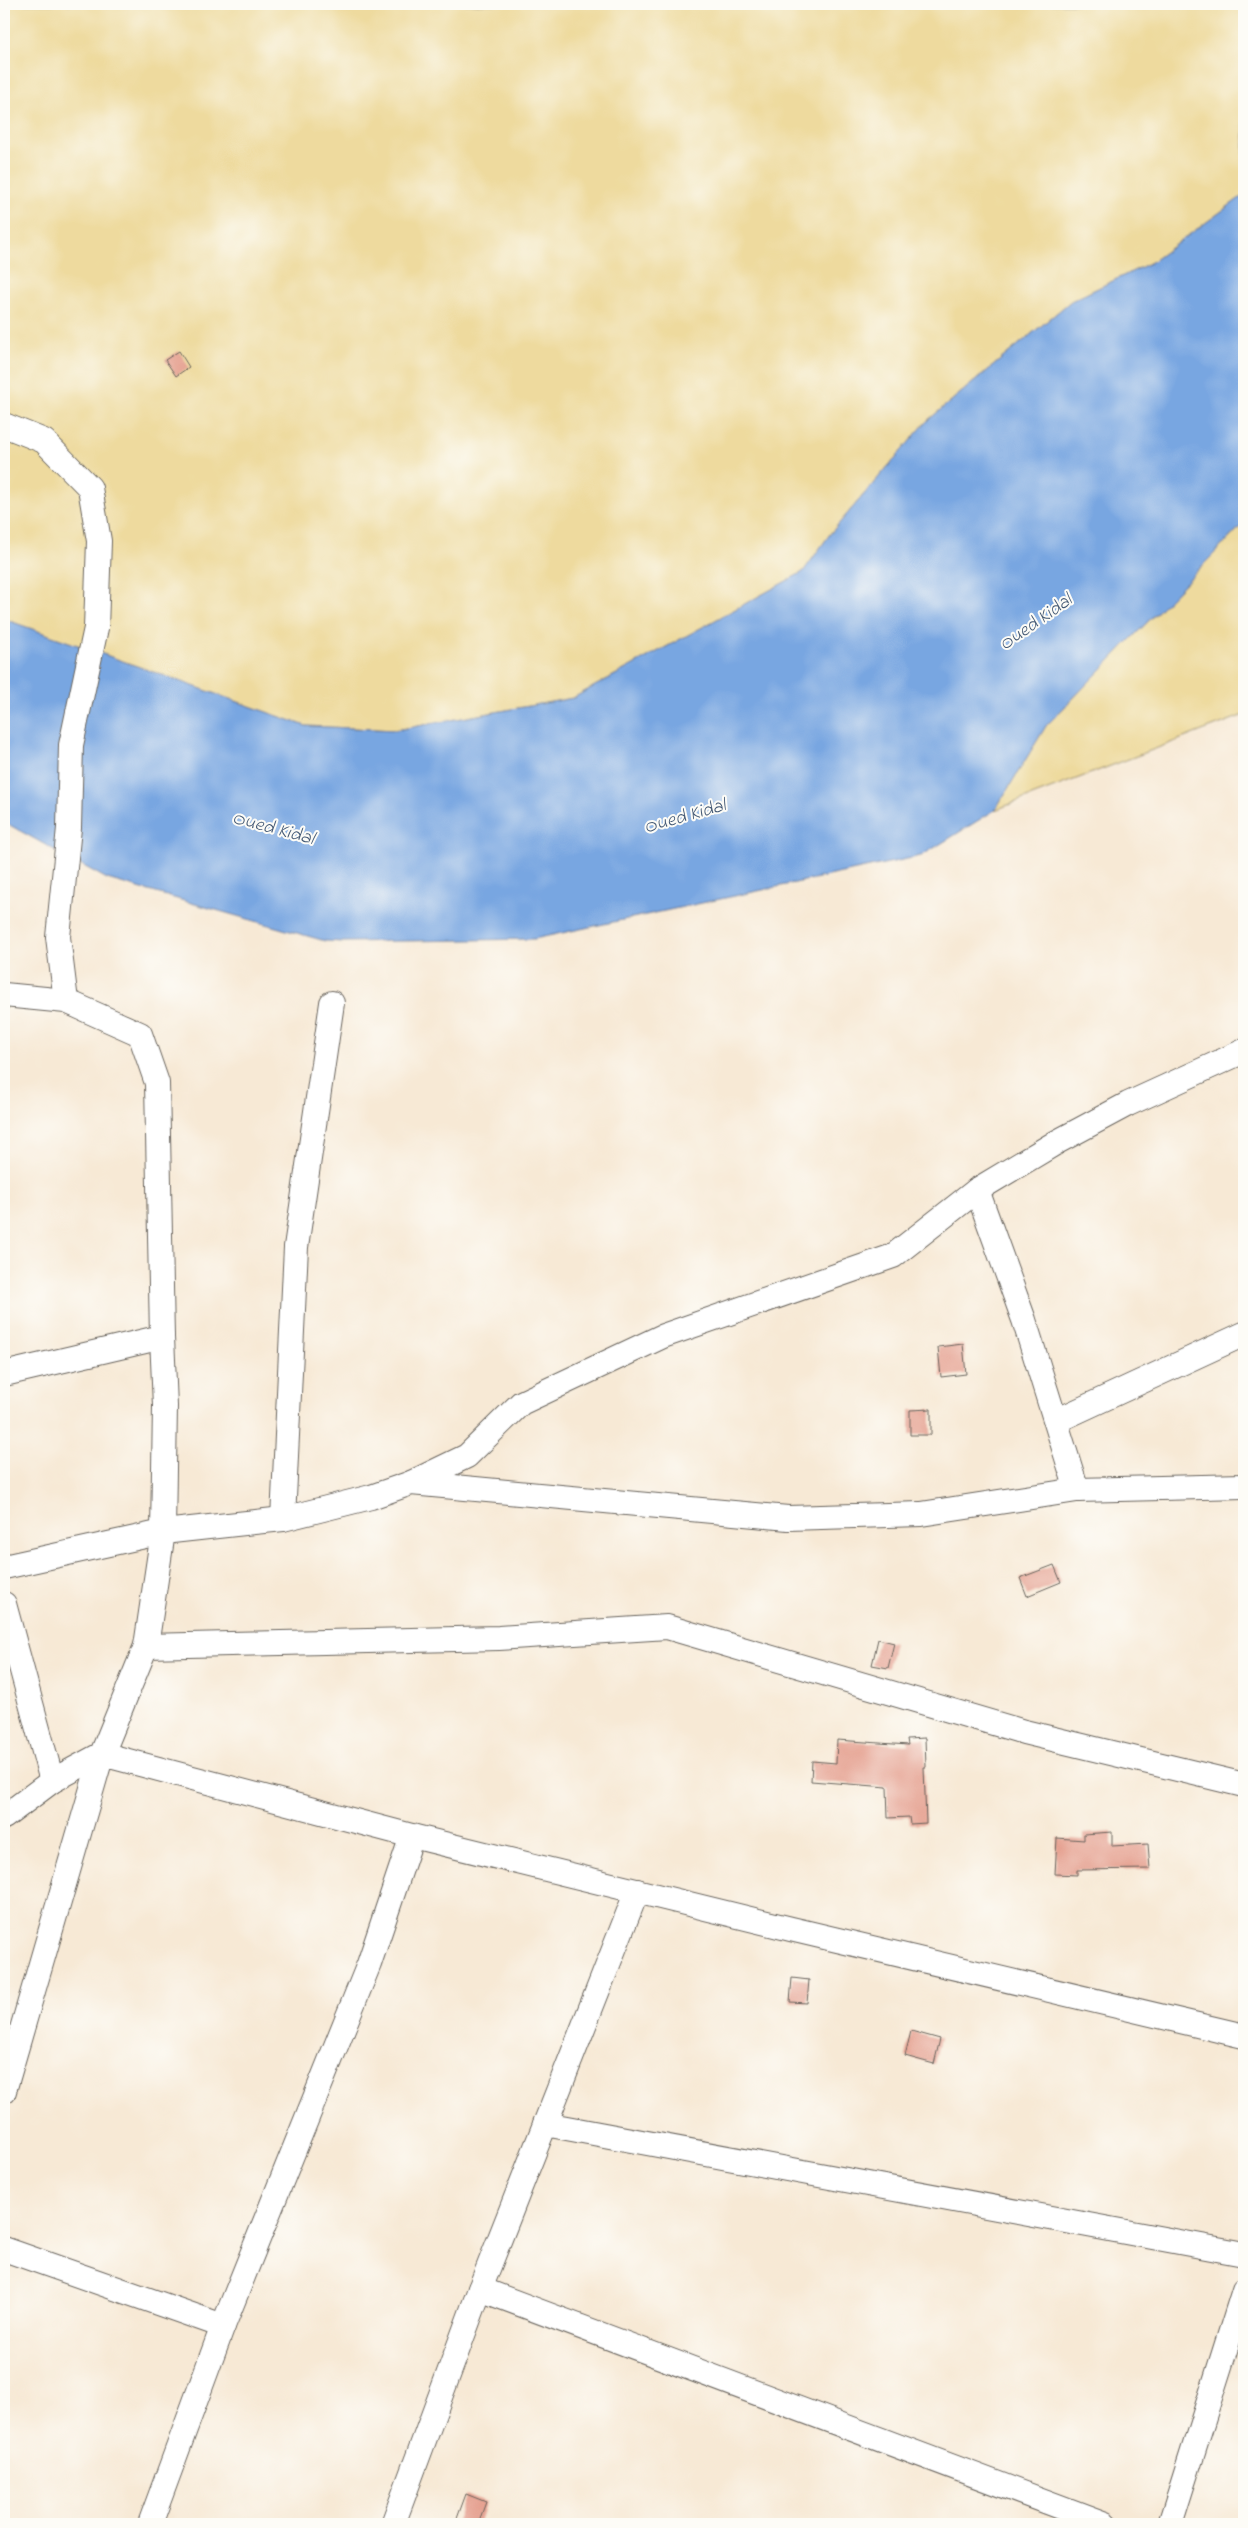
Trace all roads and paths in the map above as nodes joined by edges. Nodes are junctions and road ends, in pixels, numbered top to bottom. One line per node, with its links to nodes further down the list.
1 (4, 425): 3 (street)
2 (4, 995): 3 (street)
3 (66, 1001): 8 (street)
4 (332, 1003): 14 (street)
5 (1244, 1051): 6 (street)
6 (977, 1190): 10 (street); 11 (street)
7 (1244, 1334): 10 (street)
8 (162, 1337): 9 (street); 15 (street)
9 (4, 1374)
10 (1056, 1421): 13 (street)
11 (411, 1483): 13 (street); 14 (street)
12 (1244, 1486): 13 (street)
13 (1077, 1490)
14 (283, 1519): 15 (street)
15 (163, 1532): 16 (street); 18 (street)
16 (4, 1567)
17 (4, 1604): 20 (street)
18 (146, 1646): 19 (street); 21 (street)
19 (102, 1754): 20 (street); 23 (street); 26 (street)
20 (52, 1781): 22 (street)
21 (1244, 1785)
22 (4, 1817)
23 (412, 1836): 24 (street); 33 (street)
24 (637, 1892): 25 (street); 28 (street)
25 (1244, 2036)
26 (9, 2058): 27 (street)
27 (4, 2091)
28 (545, 2124): 30 (street); 31 (street)
29 (4, 2250): 33 (street)
30 (1244, 2254)
31 (480, 2289): 35 (street); 36 (street)
32 (1244, 2290): 37 (street)
33 (223, 2326): 34 (street)
34 (150, 2524)
35 (393, 2524)
36 (1105, 2524)
37 (1170, 2524)

